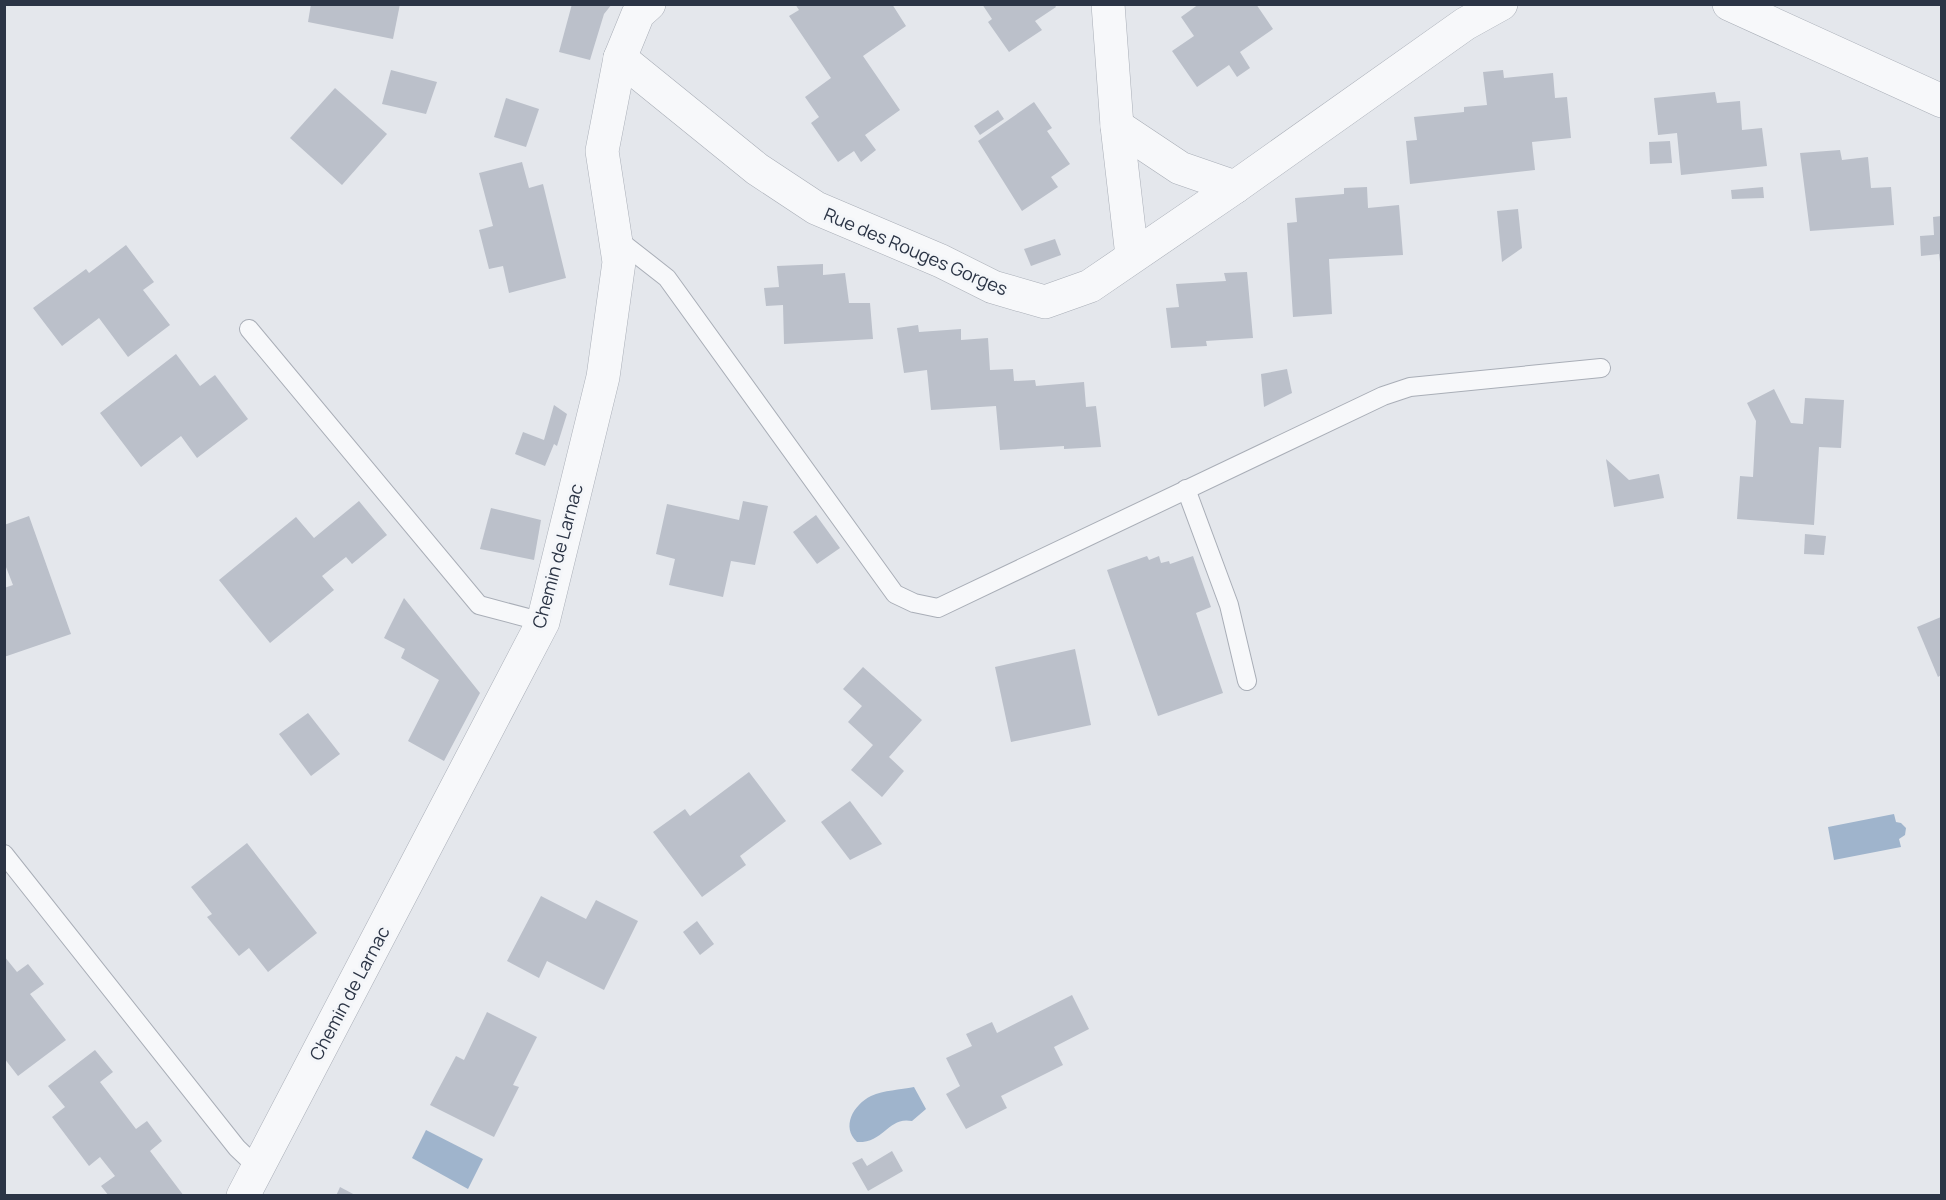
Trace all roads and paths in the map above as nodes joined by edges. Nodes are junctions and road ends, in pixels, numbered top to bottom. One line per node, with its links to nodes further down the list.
1 (649, 4): 6 (street, Chemin de Larnac)
2 (1108, 4): 8 (street)
3 (1501, 4): 5 (street, Rue des Rouges Gorges)
4 (1729, 4): 7 (street)
5 (1464, 14): 9 (street, Rue des Rouges Gorges)
6 (621, 58): 10 (street, Chemin de Larnac); 11 (street, Rue des Rouges Gorges)
7 (1941, 101)
8 (1117, 126): 9 (street); 11 (street)
9 (1235, 187): 11 (street, Rue des Rouges Gorges)
10 (615, 237): 14 (lane); 15 (street, Chemin de Larnac)
11 (1132, 256)
12 (249, 329): 15 (lane)
13 (1601, 368): 14 (lane)
14 (1186, 489): 16 (lane)
15 (543, 622): 18 (street, Chemin de Larnac)
16 (1247, 681)
17 (4, 854): 18 (lane)
18 (251, 1182)

